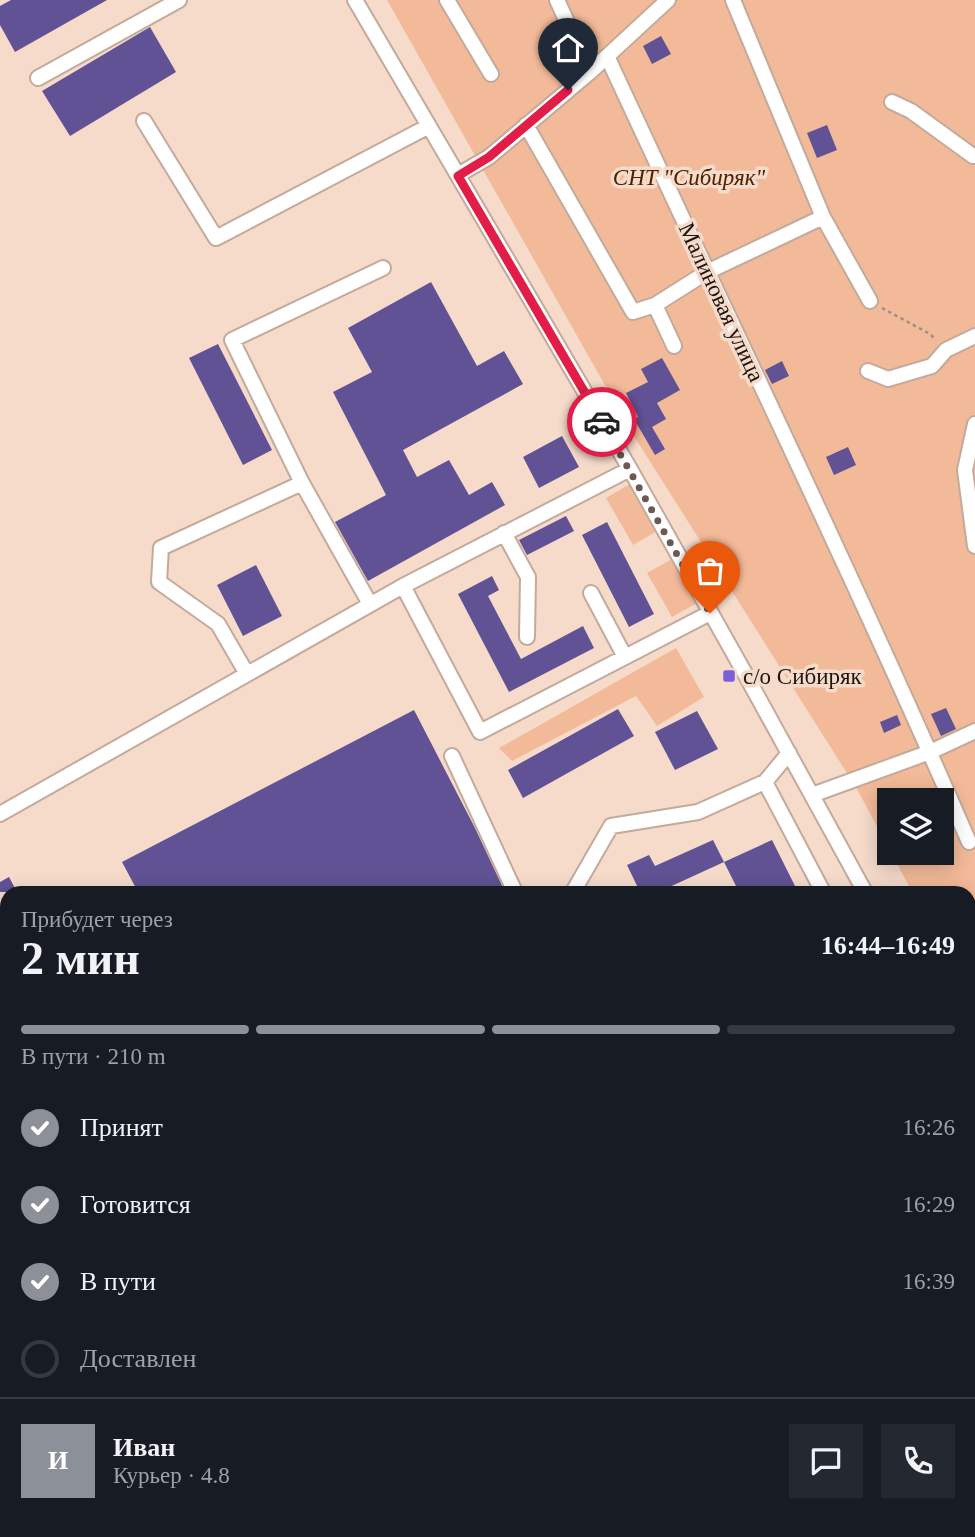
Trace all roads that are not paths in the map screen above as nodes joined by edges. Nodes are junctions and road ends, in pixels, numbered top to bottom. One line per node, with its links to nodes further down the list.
1 (179, 0): 10 (street)
2 (355, 0): 14 (street)
3 (447, 0): 9 (street)
4 (557, 0): 8 (street)
5 (733, 0): 17 (street)
6 (659, 3): 7 (street)
7 (607, 56): 8 (street); 19 (street, Малиновая улица)
8 (590, 72): 13 (street)
9 (491, 74)
10 (38, 78)
11 (892, 102): 15 (street)
12 (144, 121): 14 (street)
13 (526, 125): 16 (street); 21 (street)
14 (429, 126): 16 (street)
15 (974, 160)
16 (458, 176): 26 (street)
17 (823, 217): 19 (street); 20 (street)
18 (383, 268): 27 (street)
19 (707, 272): 21 (street); 38 (street, Малиновая улица)
20 (870, 301)
21 (655, 305): 23 (street)
22 (975, 336): 24 (street)
23 (674, 346)
24 (867, 371)
25 (975, 424): 29 (street)
26 (630, 469): 28 (street); 33 (street)
27 (302, 483): 32 (street); 36 (street)
28 (504, 533): 30 (street); 34 (street)
29 (975, 546)
30 (403, 586): 32 (street); 35 (street)
31 (591, 593): 35 (street)
32 (370, 604): 36 (street)
33 (710, 613): 35 (street); 39 (street)
34 (527, 637)
35 (625, 657)
36 (247, 674): 43 (street)
37 (975, 731): 38 (street)
38 (930, 752): 42 (street); 44 (street, Малиновая улица)
39 (789, 753): 41 (street); 42 (street)
40 (452, 756): 45 (street)
41 (765, 782): 46 (street); 47 (street)
42 (812, 795): 48 (street)
43 (0, 814)
44 (969, 842)
45 (511, 886)
46 (576, 886)
47 (820, 886)
48 (862, 886)

